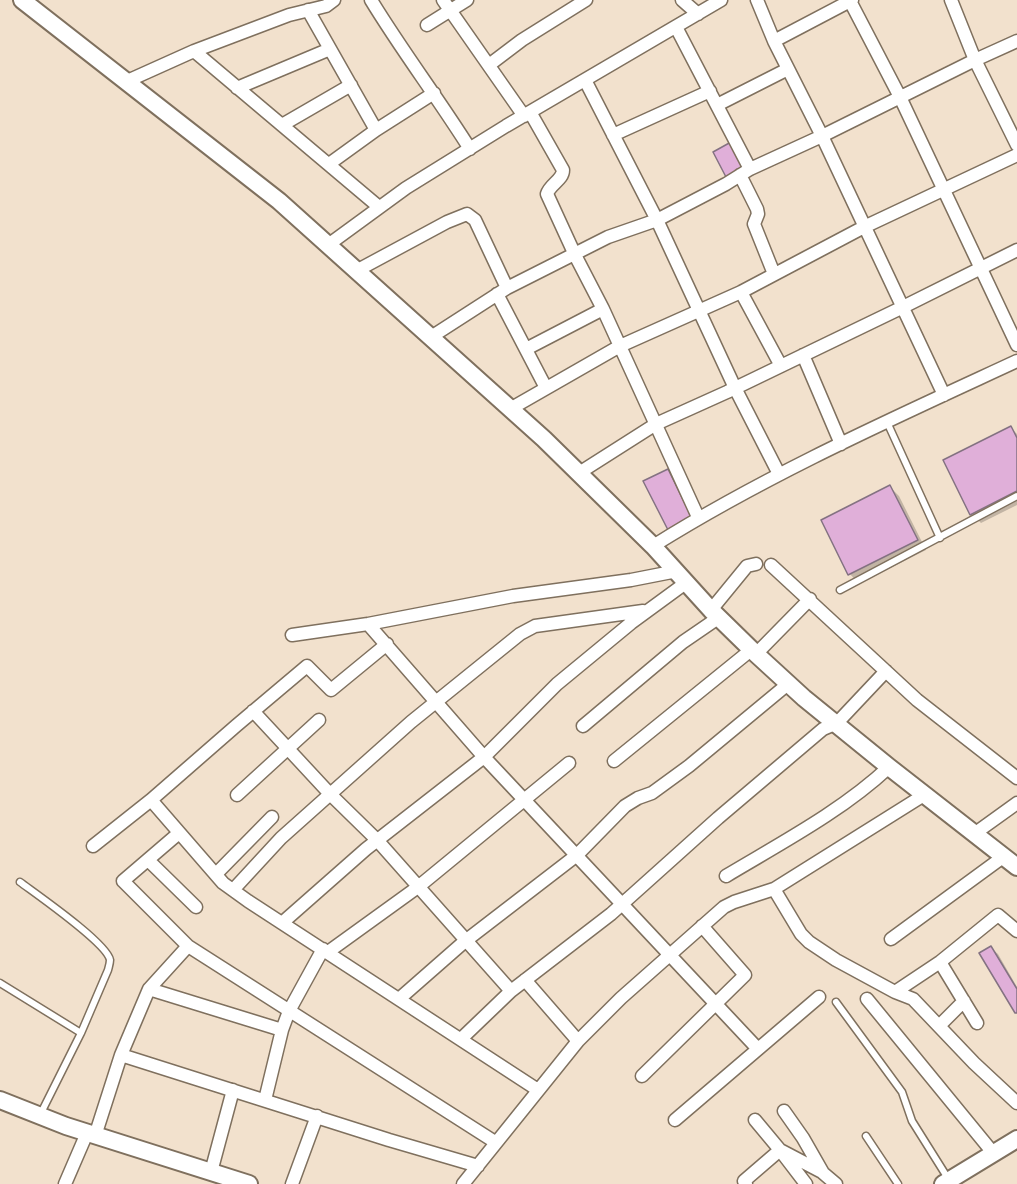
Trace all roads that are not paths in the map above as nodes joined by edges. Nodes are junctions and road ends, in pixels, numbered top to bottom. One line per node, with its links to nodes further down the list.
1 (22, 0): 24 (street)
2 (334, 0): 12 (street)
3 (371, 0): 28 (street)
4 (467, 0): 11 (street)
5 (682, 0): 13 (street)
6 (721, 0): 13 (street)
7 (756, 0): 16 (street)
8 (951, 0): 20 (street)
9 (851, 1): 16 (street); 29 (street)
10 (578, 2): 21 (street)
11 (446, 5): 14 (street); 21 (street)
12 (308, 10): 18 (street); 19 (street)
13 (698, 14): 15 (street)
14 (427, 25)
15 (676, 27): 23 (street); 27 (street)
16 (774, 41): 22 (street)
17 (1017, 41): 20 (street)
18 (330, 49): 25 (street); 26 (street)
19 (194, 51): 24 (street); 26 (street)
20 (975, 60): 29 (street); 36 (street)
21 (489, 65): 31 (street)
22 (788, 69): 30 (street); 35 (street)
23 (585, 80): 31 (street); 34 (street)
24 (125, 82): 45 (street)
25 (351, 85): 32 (street); 33 (street)
26 (237, 88): 32 (street)
27 (710, 91): 30 (street); 34 (street)
28 (434, 93): 33 (street); 37 (street)
29 (900, 97): 35 (street); 41 (street)
30 (717, 105): 40 (street)
31 (527, 114): 37 (street); 47 (street)
32 (282, 125): 39 (street)
33 (376, 130): 39 (street)
34 (613, 135): 43 (street)
35 (822, 136): 40 (street); 44 (street)
36 (1017, 145)
37 (470, 149): 42 (street)
38 (1017, 155): 41 (street)
39 (329, 164): 42 (street)
40 (745, 172): 43 (street); 50 (street)
41 (943, 188): 44 (street); 48 (street)
42 (379, 207): 45 (street)
43 (657, 220): 47 (street); 55 (street)
44 (864, 227): 50 (street); 53 (street)
45 (328, 245): 49 (street)
46 (1017, 249): 48 (street)
47 (574, 255): 51 (street); 54 (street)
48 (981, 268): 53 (street); 57 (street)
49 (356, 271): 51 (street); 56 (street)
50 (774, 274): 52 (street)
51 (502, 291): 56 (street); 59 (street)
52 (741, 292): 55 (street); 62 (street)
53 (901, 308): 60 (street); 65 (street)
54 (603, 309): 58 (street); 59 (street)
55 (699, 309): 58 (street); 64 (street)
56 (431, 337): 66 (street)
57 (1017, 345)
58 (620, 346): 63 (street); 68 (street)
59 (526, 349): 63 (street)
60 (803, 355): 62 (street); 69 (street)
61 (1017, 361): 65 (street)
62 (781, 366): 64 (street)
63 (546, 388): 66 (street)
64 (735, 388): 68 (street); 71 (street)
65 (944, 395): 67 (street)
66 (510, 409): 70 (street)
67 (887, 422): 69 (street); 74 (lane)
68 (656, 424): 70 (street); 73 (street)
69 (841, 444): 71 (street)
70 (579, 473): 75 (street)
71 (779, 474): 73 (street)
72 (1017, 496): 74 (lane)
73 (698, 517): 75 (street)
74 (940, 538): 79 (lane)
75 (653, 546): 78 (street)
76 (756, 564): 82 (street)
77 (771, 565): 80 (street)
78 (682, 577): 81 (street); 82 (street); 83 (street)
79 (840, 590)
80 (810, 599): 86 (street); 87 (street)
81 (648, 611): 89 (street); 95 (street)
82 (714, 614): 86 (street); 93 (street)
83 (368, 624): 84 (street); 85 (street)
84 (292, 635)
85 (387, 645): 89 (street); 90 (street)
86 (753, 652): 88 (street); 96 (street)
87 (886, 671): 92 (street); 99 (street)
88 (788, 684): 92 (street); 111 (street)
89 (436, 701): 95 (street); 100 (street)
90 (253, 711): 94 (street); 103 (street)
91 (319, 720): 94 (street)
92 (837, 723): 98 (street); 120 (street)
93 (583, 726)
94 (288, 748): 100 (street); 101 (street)
95 (484, 757): 104 (street); 109 (street)
96 (614, 761)
97 (569, 763): 104 (street)
98 (889, 767): 102 (street); 115 (street)
99 (1017, 778)
100 (330, 794): 109 (street); 119 (street)
101 (237, 795)
102 (924, 795): 108 (street); 118 (street)
103 (150, 800): 107 (street); 110 (street)
104 (524, 800): 111 (street); 117 (street)
105 (1017, 803): 108 (street)
106 (272, 817): 114 (street)
107 (179, 833): 112 (street); 114 (street)
108 (974, 834): 113 (street)
109 (377, 840): 117 (street); 122 (street)
110 (93, 846)
111 (577, 855): 120 (street); 126 (street)
112 (148, 860): 121 (street); 127 (street)
113 (1010, 862): 125 (street)
114 (216, 874): 119 (street)
115 (726, 876)
116 (20, 882): 146 (lane)
117 (418, 887): 126 (street); 128 (street)
118 (774, 889): 123 (street); 135 (street)
119 (232, 890): 122 (street)
120 (622, 904): 129 (street); 131 (street)
121 (195, 907)
122 (282, 923): 128 (street)
123 (702, 926): 129 (street); 141 (street)
124 (1017, 931): 130 (street)
125 (891, 939)
126 (466, 940): 134 (street); 137 (street)
127 (188, 946): 133 (street); 142 (street)
128 (326, 951): 137 (street); 142 (street)
129 (670, 956): 141 (street); 148 (street)
130 (940, 962): 135 (street); 139 (street)
131 (525, 980): 134 (street); 148 (street)
132 (0, 983): 146 (lane)
133 (149, 989): 145 (street); 150 (street)
134 (512, 991): 147 (street)
135 (895, 992): 144 (street)
136 (819, 996): 149 (street)
137 (399, 999): 147 (street)
138 (867, 999): 167 (street)
139 (964, 1001): 143 (street); 144 (street)
140 (836, 1002): 171 (lane)
141 (714, 1003): 149 (street); 151 (street)
142 (288, 1011): 145 (street); 165 (street)
143 (977, 1023)
144 (939, 1026): 156 (street)
145 (282, 1030): 155 (street)
146 (81, 1032): 158 (lane)
147 (462, 1038): 153 (street)
148 (578, 1041): 153 (street)
149 (758, 1049): 160 (street)
150 (121, 1055): 152 (street); 162 (street)
151 (642, 1076)
152 (232, 1090): 155 (street); 169 (street)
153 (538, 1090): 165 (street)
154 (0, 1100): 158 (street)
155 (266, 1100): 159 (street)
156 (1017, 1103)
157 (784, 1111): 170 (street)
158 (40, 1116): 162 (street)
159 (317, 1116): 168 (street); 174 (street)
160 (675, 1120)
161 (755, 1120): 166 (street)
162 (91, 1135): 169 (street); 172 (street)
163 (866, 1136): 179 (lane)
164 (1017, 1139): 167 (street)
165 (495, 1142): 168 (street)
166 (780, 1150): 170 (street); 176 (street); 177 (street)
167 (994, 1154): 171 (street)
168 (478, 1166): 175 (street)
169 (211, 1172): 173 (street)
170 (824, 1173): 178 (street)
171 (946, 1182)
172 (65, 1184)
173 (249, 1184)
174 (292, 1184)
175 (463, 1184)
176 (746, 1184)
177 (806, 1184)
178 (836, 1184)
179 (898, 1184)

